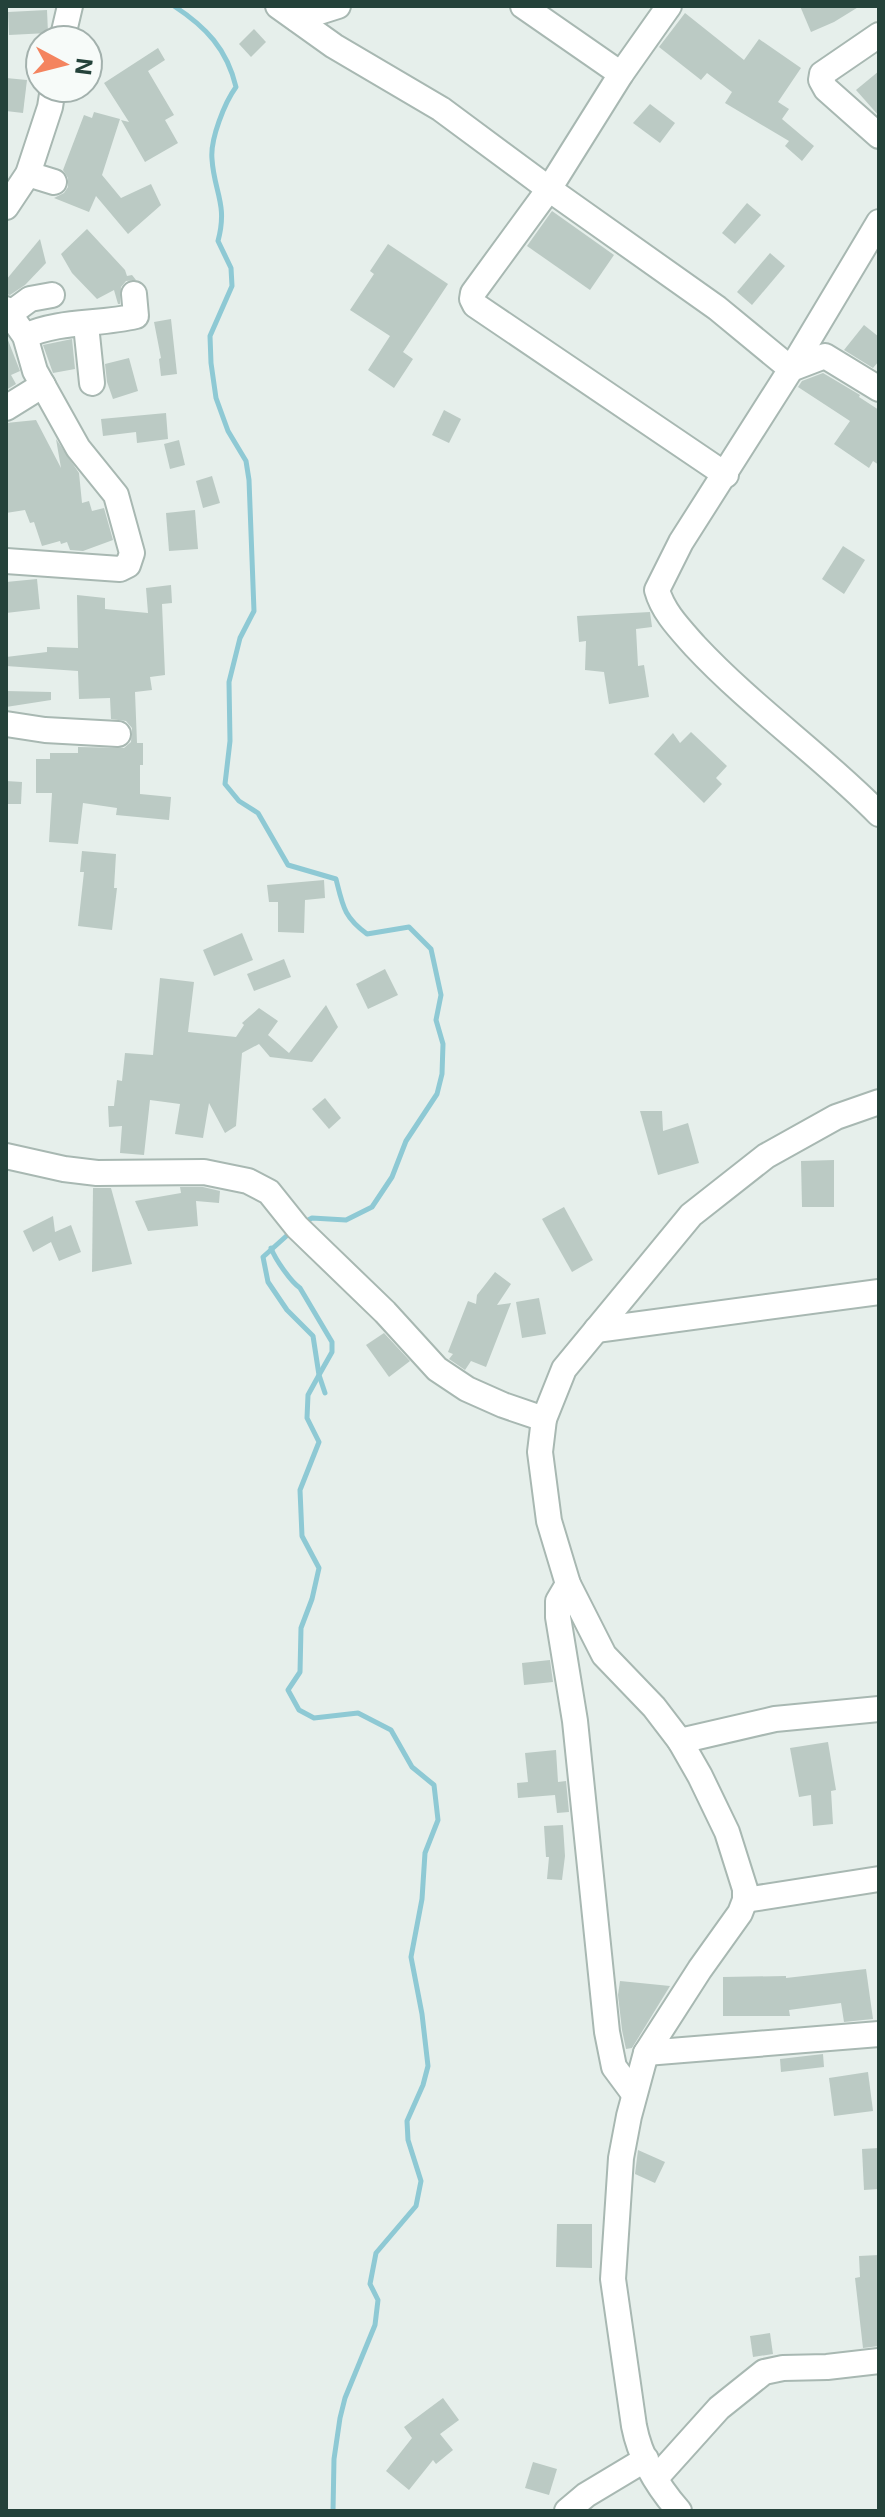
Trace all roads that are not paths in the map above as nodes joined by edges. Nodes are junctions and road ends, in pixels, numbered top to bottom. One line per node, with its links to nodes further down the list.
1 (338, 6): 4 (street)
2 (523, 6): 6 (street)
3 (669, 6): 6 (street)
4 (288, 12): 11 (street)
5 (879, 35): 8 (street)
6 (621, 74): 11 (street)
7 (50, 104): 9 (street)
8 (879, 136)
9 (28, 174): 10 (street); 12 (street)
10 (54, 182)
11 (549, 189): 19 (street); 24 (street)
12 (6, 207)
13 (879, 222): 19 (street)
14 (134, 294): 17 (street)
15 (52, 295): 16 (street)
16 (9, 311): 18 (street)
17 (86, 325): 18 (street); 20 (street)
18 (25, 336): 21 (street)
19 (791, 369): 22 (street); 24 (street)
20 (92, 383)
21 (43, 385): 23 (street); 25 (street)
22 (879, 389)
23 (6, 408)
24 (726, 475): 28 (street)
25 (6, 561)
26 (6, 724): 27 (street)
27 (118, 734)
28 (879, 814)
29 (879, 1102): 32 (street)
30 (6, 1156): 33 (street)
31 (879, 1292): 32 (street)
32 (596, 1330): 33 (street)
33 (544, 1419): 34 (street)
34 (568, 1584): 36 (street); 41 (street)
35 (879, 1709): 36 (street)
36 (680, 1741): 38 (street)
37 (879, 1879): 38 (street)
38 (745, 1900): 40 (street)
39 (879, 2034): 40 (street)
40 (646, 2053): 41 (street)
41 (634, 2094): 43 (street)
42 (879, 2361): 43 (street)
43 (651, 2468): 44 (street); 45 (street)
44 (567, 2511)
45 (679, 2511)

